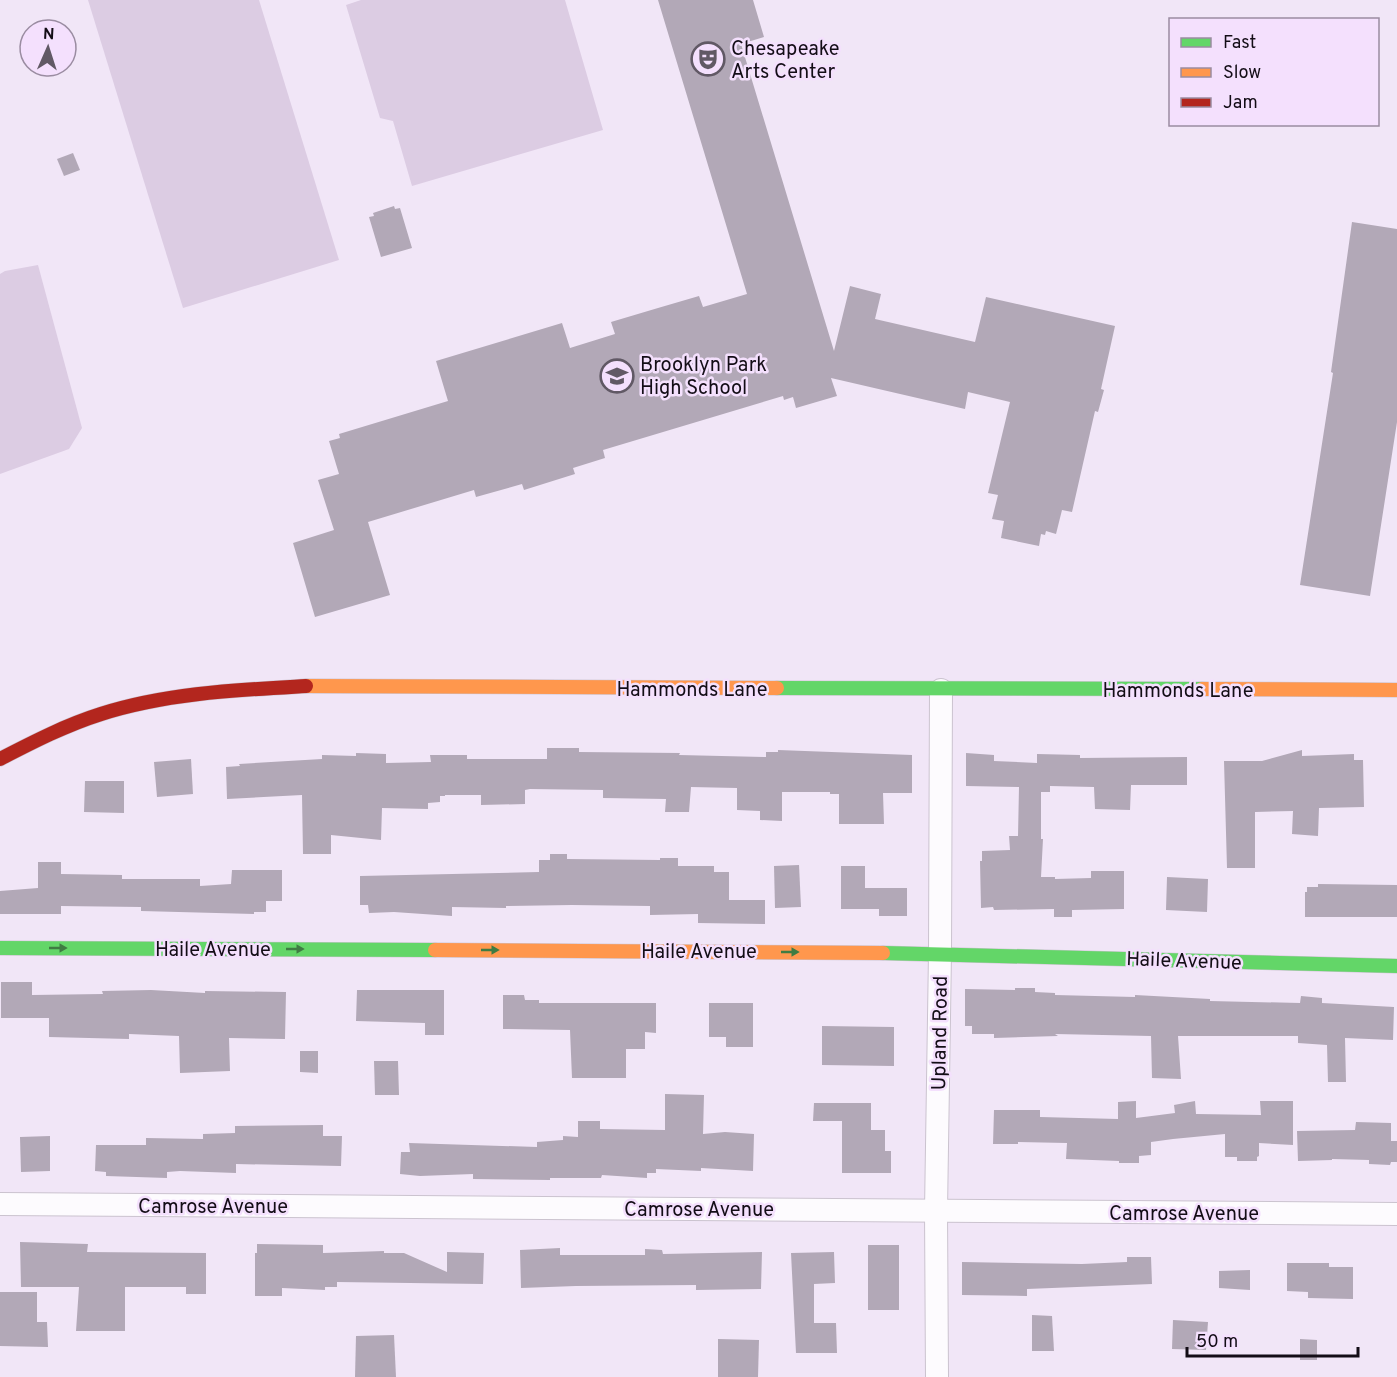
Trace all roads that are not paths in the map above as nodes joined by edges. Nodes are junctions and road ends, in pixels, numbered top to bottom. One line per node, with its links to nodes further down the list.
1 (941, 690): 2 (street, Hammonds Lane); 3 (street, Hammonds Lane); 5 (street, Upland Road)
2 (1397, 690)
3 (0, 759)
4 (0, 948): 5 (street, Haile Avenue, one-way to 5)
5 (940, 953): 6 (street, Haile Avenue); 8 (street, Upland Road)
6 (1397, 966)
7 (0, 1204): 8 (street, Camrose Avenue)
8 (936, 1211): 9 (street, Camrose Avenue); 10 (street, Upland Road)
9 (1397, 1214)
10 (937, 1377)

